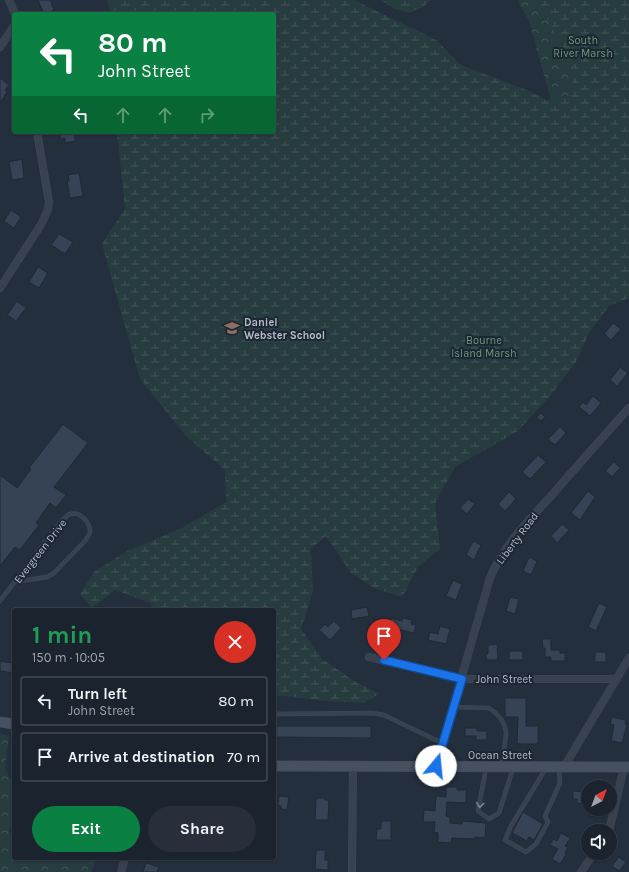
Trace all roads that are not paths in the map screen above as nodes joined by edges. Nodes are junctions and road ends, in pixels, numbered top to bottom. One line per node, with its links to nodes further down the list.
1 (9, 0): 2 (street)
2 (14, 12)
3 (12, 29): 4 (street)
4 (0, 47)
5 (37, 134): 6 (street)
6 (0, 288)
7 (629, 408): 12 (street, Liberty Road)
8 (15, 582): 8 (lane, Evergreen Drive); 9 (lane, Evergreen Drive)
9 (0, 601)
10 (369, 657): 12 (street, John Street)
11 (629, 658): 13 (street)
12 (462, 679): 13 (street, John Street); 14 (street, Liberty Road)
13 (617, 679): 26 (street)
14 (454, 707): 18 (street, Liberty Road); 23 (lane)
15 (276, 714): 18 (lane)
16 (0, 722): 17 (main road)
17 (12, 724)
18 (443, 744): 21 (street, Liberty Road)
19 (276, 766): 20 (main road, Ocean Street)
20 (353, 766): 21 (main road, Ocean Street); 32 (street)
21 (436, 766): 22 (main road, Ocean Street)
22 (486, 767): 23 (main road, Ocean Street); 24 (lane, one-way to 24)
23 (502, 767): 24 (main road, Ocean Street)
24 (513, 767): 25 (main road, Ocean Street)
25 (546, 767): 26 (main road, Ocean Street); 26 (lane)
26 (562, 767): 27 (main road, Ocean Street)
27 (627, 767): 28 (street)
28 (611, 824)
29 (124, 860): 31 (street)
30 (589, 860): 33 (street)
31 (121, 872)
32 (352, 872)
33 (581, 872)

